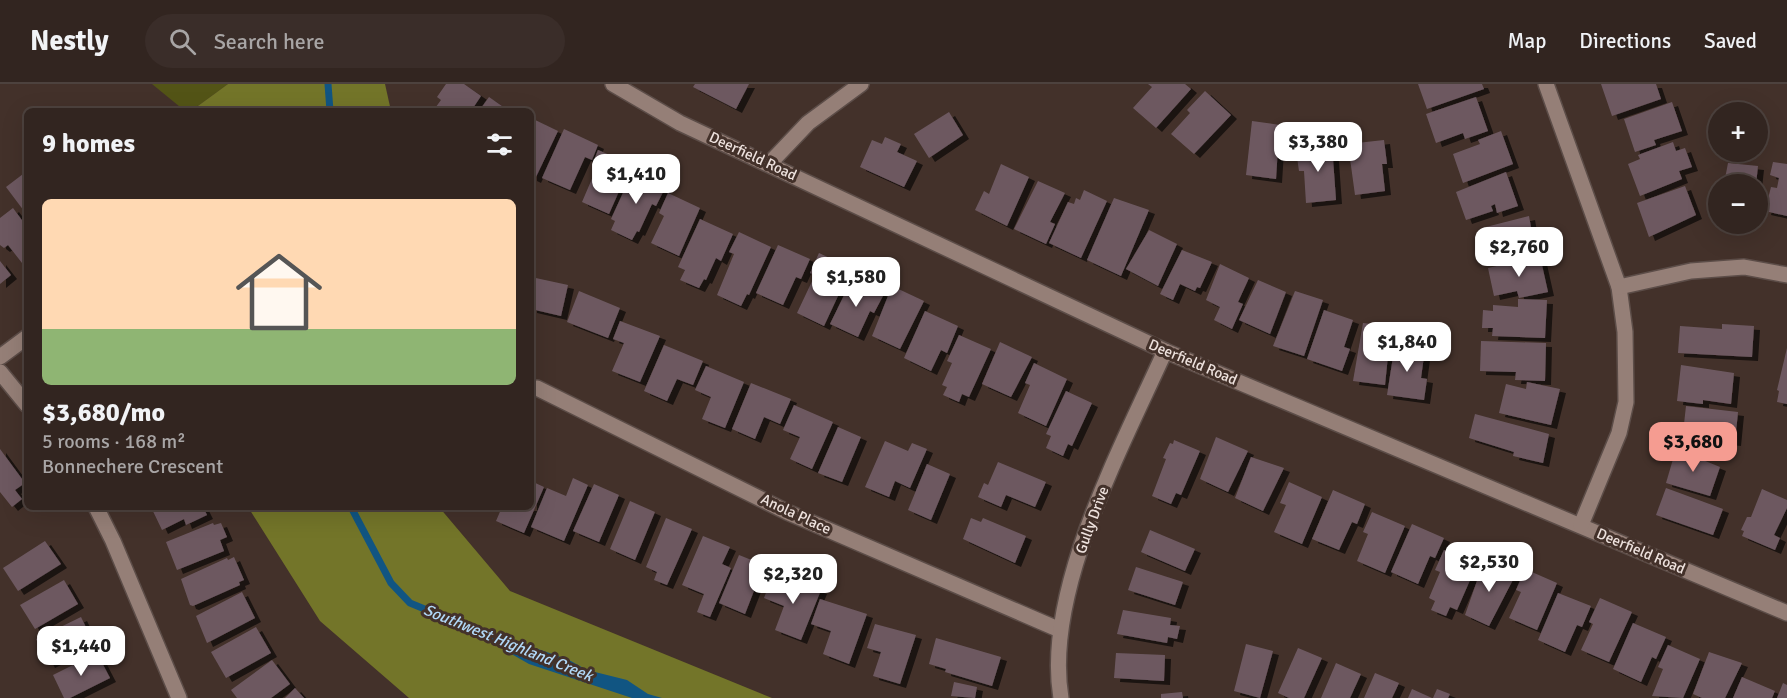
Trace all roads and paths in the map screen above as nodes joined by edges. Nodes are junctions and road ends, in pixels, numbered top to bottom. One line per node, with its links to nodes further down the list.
1 (613, 84): 4 (street, Deerfield Road)
2 (861, 84): 4 (street)
3 (1546, 84): 6 (street)
4 (770, 163): 8 (street, Deerfield Road)
5 (1787, 275): 6 (street)
6 (1619, 287): 14 (street)
7 (24, 339): 9 (street)
8 (1165, 351): 14 (street, Deerfield Road); 16 (street, Gully Drive)
9 (0, 357)
10 (0, 372): 12 (street)
11 (537, 388): 16 (street, Anola Place)
12 (24, 401)
13 (98, 510): 17 (street)
14 (1581, 525): 15 (street, Deerfield Road)
15 (1787, 613)
16 (1060, 630): 18 (street, Gully Drive)
17 (179, 698)
18 (1061, 698)

